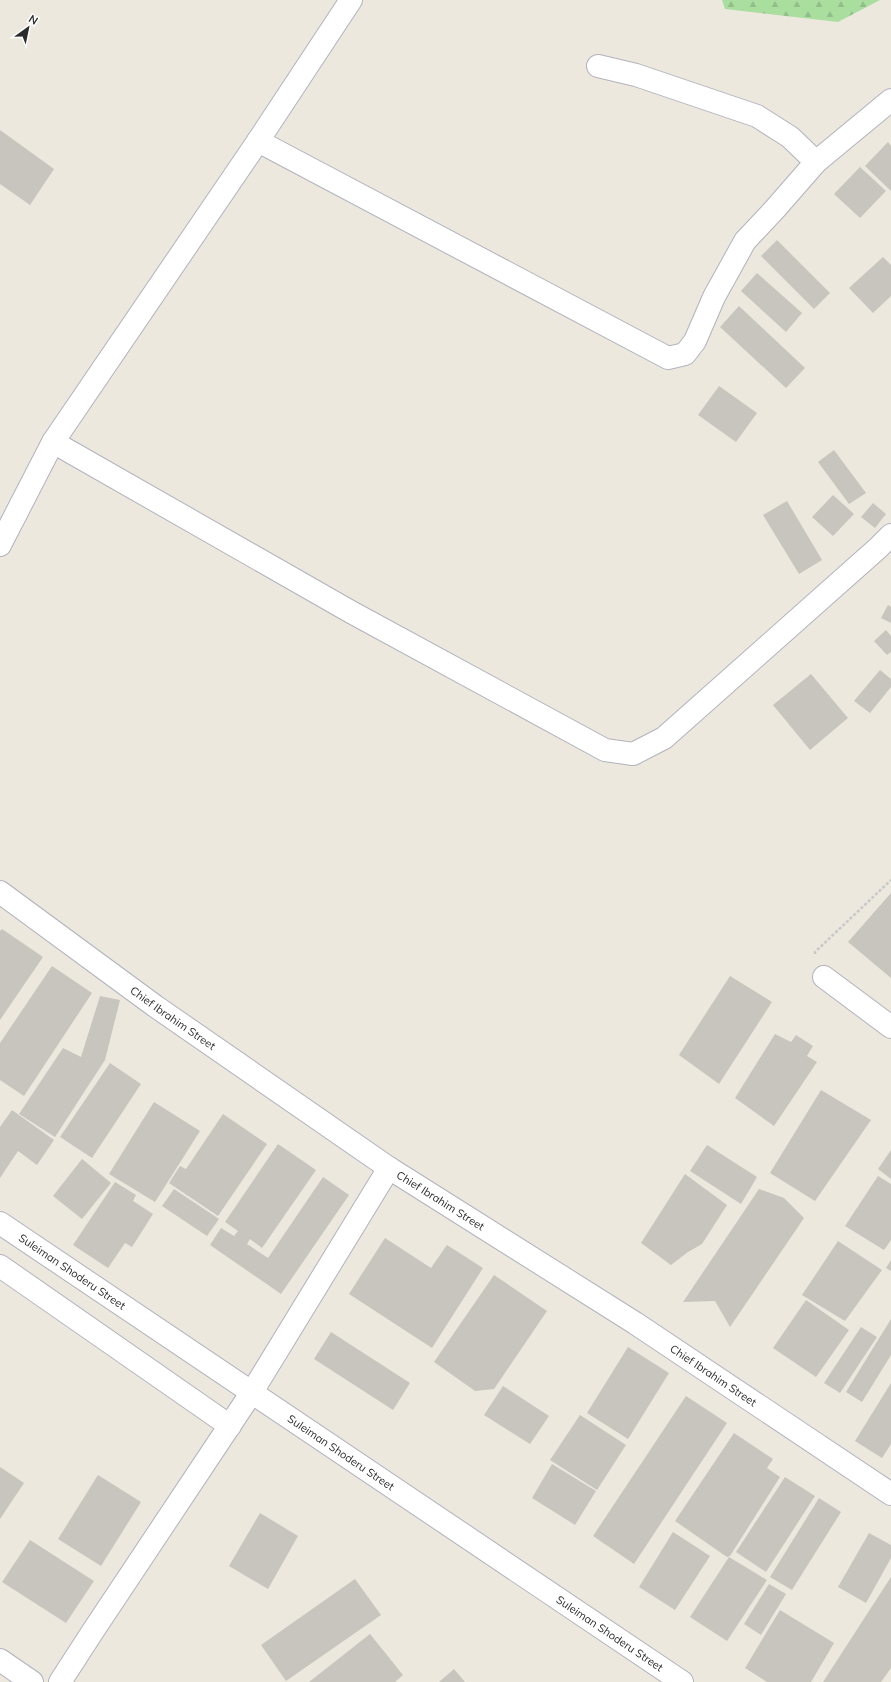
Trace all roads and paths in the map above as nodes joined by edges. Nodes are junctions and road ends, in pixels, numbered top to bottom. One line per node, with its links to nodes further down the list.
1 (351, 0): 4 (street)
2 (598, 66): 5 (street)
3 (891, 100): 5 (street)
4 (258, 141): 5 (street); 6 (street)
5 (816, 162)
6 (53, 442): 7 (street); 8 (street)
7 (0, 545)
8 (887, 548)
9 (891, 880): 11 (path)
10 (0, 892): 13 (street, Chief Ibrahim Street)
11 (824, 977): 12 (street)
12 (891, 1028)
13 (389, 1168): 16 (street); 18 (street, Chief Ibrahim Street)
14 (0, 1222): 16 (street, Suleiman Shoderu Street)
15 (0, 1266): 17 (street)
16 (252, 1392): 17 (street); 22 (street, Suleiman Shoderu Street)
17 (230, 1426): 21 (street)
18 (891, 1494)
19 (0, 1660): 20 (street)
20 (32, 1682)
21 (60, 1682)
22 (682, 1682)

